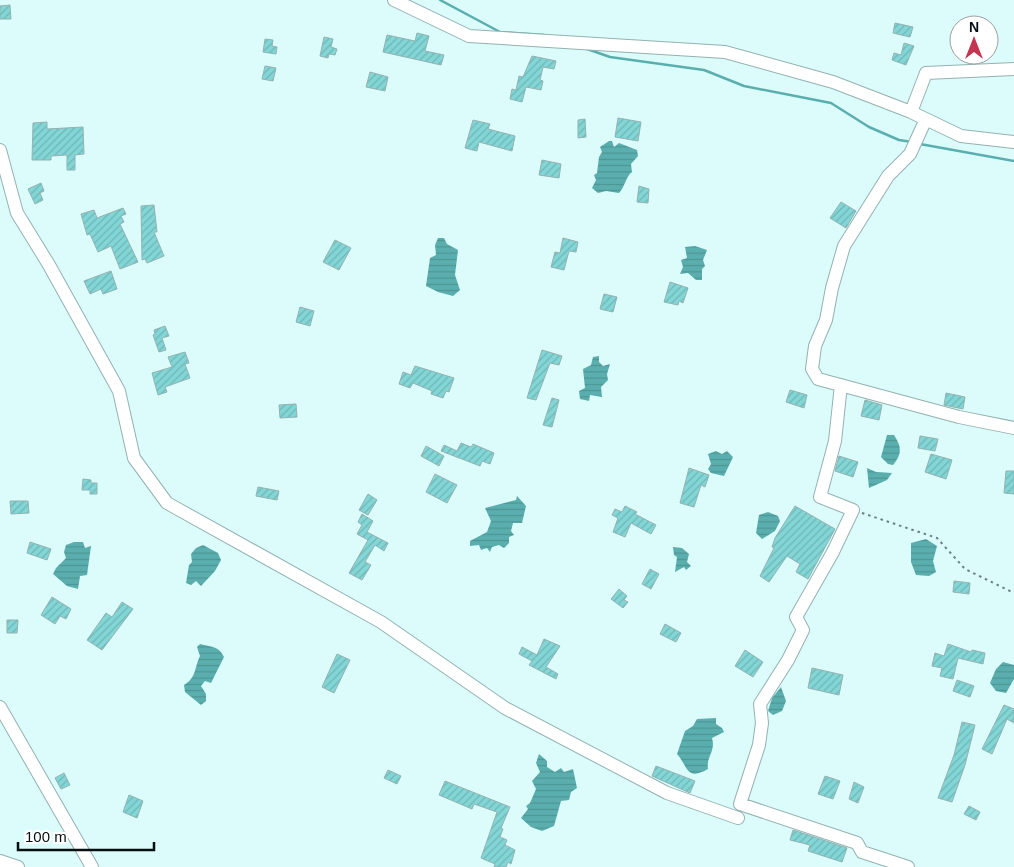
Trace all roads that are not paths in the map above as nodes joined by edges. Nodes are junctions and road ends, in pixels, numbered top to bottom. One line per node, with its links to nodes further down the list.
1 (394, 0): 3 (street)
2 (1014, 70): 3 (street)
3 (912, 112): 4 (street)
4 (926, 119): 5 (street); 7 (street)
5 (1014, 142)
6 (0, 150): 10 (street)
7 (841, 385): 8 (street); 14 (street)
8 (1014, 428)
9 (0, 707): 13 (street)
10 (738, 818)
11 (0, 861): 12 (street)
12 (18, 867)
13 (92, 867)
14 (908, 867)

